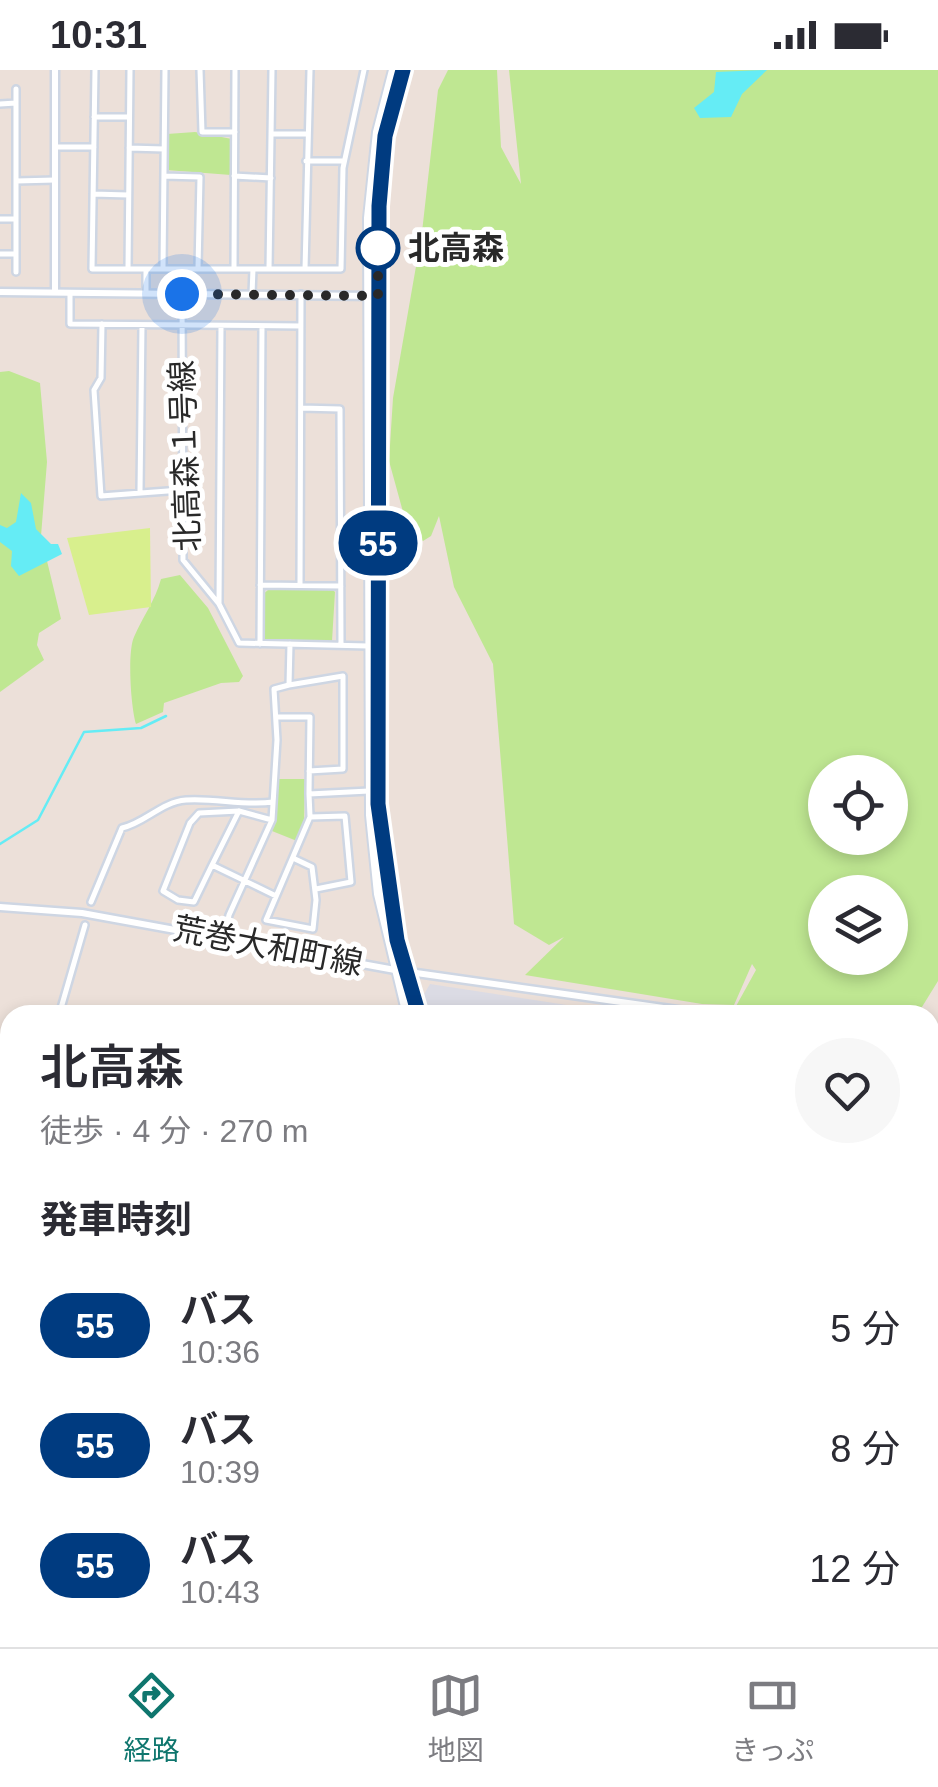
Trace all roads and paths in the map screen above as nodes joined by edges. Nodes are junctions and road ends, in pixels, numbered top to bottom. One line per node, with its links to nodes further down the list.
1 (55, 70): 20 (street)
2 (95, 70): 15 (street)
3 (130, 70): 16 (street)
4 (165, 70): 23 (street)
5 (200, 70): 17 (street)
6 (235, 70): 17 (street)
7 (272, 70): 18 (street)
8 (310, 70): 19 (street)
9 (364, 70): 25 (street)
10 (393, 70): 53 (main road)
11 (403, 70): 53 (main road)
12 (16, 89): 13 (street)
13 (16, 103): 14 (street); 30 (street)
14 (0, 104)
15 (94, 116): 16 (street); 21 (street)
16 (129, 117): 22 (street)
17 (235, 132): 27 (street)
18 (271, 134): 19 (street); 28 (street)
19 (306, 134): 24 (street)
20 (56, 147): 21 (street); 29 (street)
21 (94, 147): 31 (street)
22 (129, 148): 23 (street); 32 (street)
23 (164, 149): 26 (street)
24 (306, 161): 25 (street); 44 (street)
25 (344, 161): 44 (street)
26 (164, 176): 39 (street); 40 (street)
27 (234, 176): 28 (street); 41 (street)
28 (270, 178): 43 (street)
29 (55, 180): 30 (street); 47 (street)
30 (16, 181): 34 (street)
31 (93, 194): 32 (street); 37 (street)
32 (128, 195): 37 (street)
33 (0, 219): 34 (street)
34 (16, 219): 36 (street)
35 (0, 254): 36 (street)
36 (16, 254): 45 (street)
37 (128, 269): 38 (street)
38 (146, 269): 39 (street); 49 (street)
39 (163, 269): 40 (street)
40 (198, 269): 41 (street)
41 (234, 269): 42 (street)
42 (252, 269): 43 (street); 51 (street)
43 (270, 269): 44 (street)
44 (305, 269)
45 (16, 272)
46 (0, 292): 47 (street)
47 (54, 292): 48 (street)
48 (70, 292): 49 (street); 54 (street)
49 (146, 294): 50 (street)
50 (182, 294): 51 (street); 56 (street, 北高森１号線)
51 (252, 294): 52 (street)
52 (302, 294): 53 (street); 59 (street)
53 (373, 296): 70 (main road)
54 (102, 324): 55 (street); 62 (street)
55 (142, 324): 56 (street); 62 (street)
56 (182, 325): 57 (street); 61 (street, 北高森１号線)
57 (221, 326): 58 (street); 66 (street)
58 (262, 326): 59 (street); 63 (street)
59 (302, 326): 60 (street)
60 (301, 408): 64 (street); 65 (street)
61 (181, 490): 62 (street); 66 (street, 北高森１号線)
62 (140, 492)
63 (260, 584): 64 (street); 67 (street)
64 (300, 585): 65 (street)
65 (341, 586): 69 (street)
66 (219, 604): 67 (street, 北高森１号線)
67 (260, 644): 68 (street)
68 (290, 644): 69 (street); 71 (street)
69 (341, 645): 70 (street)
70 (372, 646): 74 (main road); 89 (main road)
71 (289, 685): 72 (street); 73 (street)
72 (276, 717): 73 (street); 76 (street)
73 (309, 771): 75 (street)
74 (369, 792): 75 (street); 89 (main road)
75 (310, 794): 78 (street)
76 (273, 802): 79 (street); 85 (street)
77 (238, 811): 79 (street); 81 (street); 81 (street)
78 (310, 818): 80 (street); 83 (street)
79 (272, 820): 82 (street)
80 (294, 858): 83 (street); 84 (street)
81 (212, 865): 82 (street)
82 (244, 880): 84 (street); 88 (street)
83 (316, 889): 84 (street)
84 (276, 896)
85 (91, 902)
86 (0, 907): 88 (street, 荒巻大和町線)
87 (86, 924): 90 (street)
88 (224, 940): 89 (street, 荒巻大和町線)
89 (401, 971): 91 (main road); 92 (main road); 93 (street, 荒巻大和町線)
90 (63, 1005)
91 (406, 1005)
92 (415, 1005)
93 (642, 1005)

